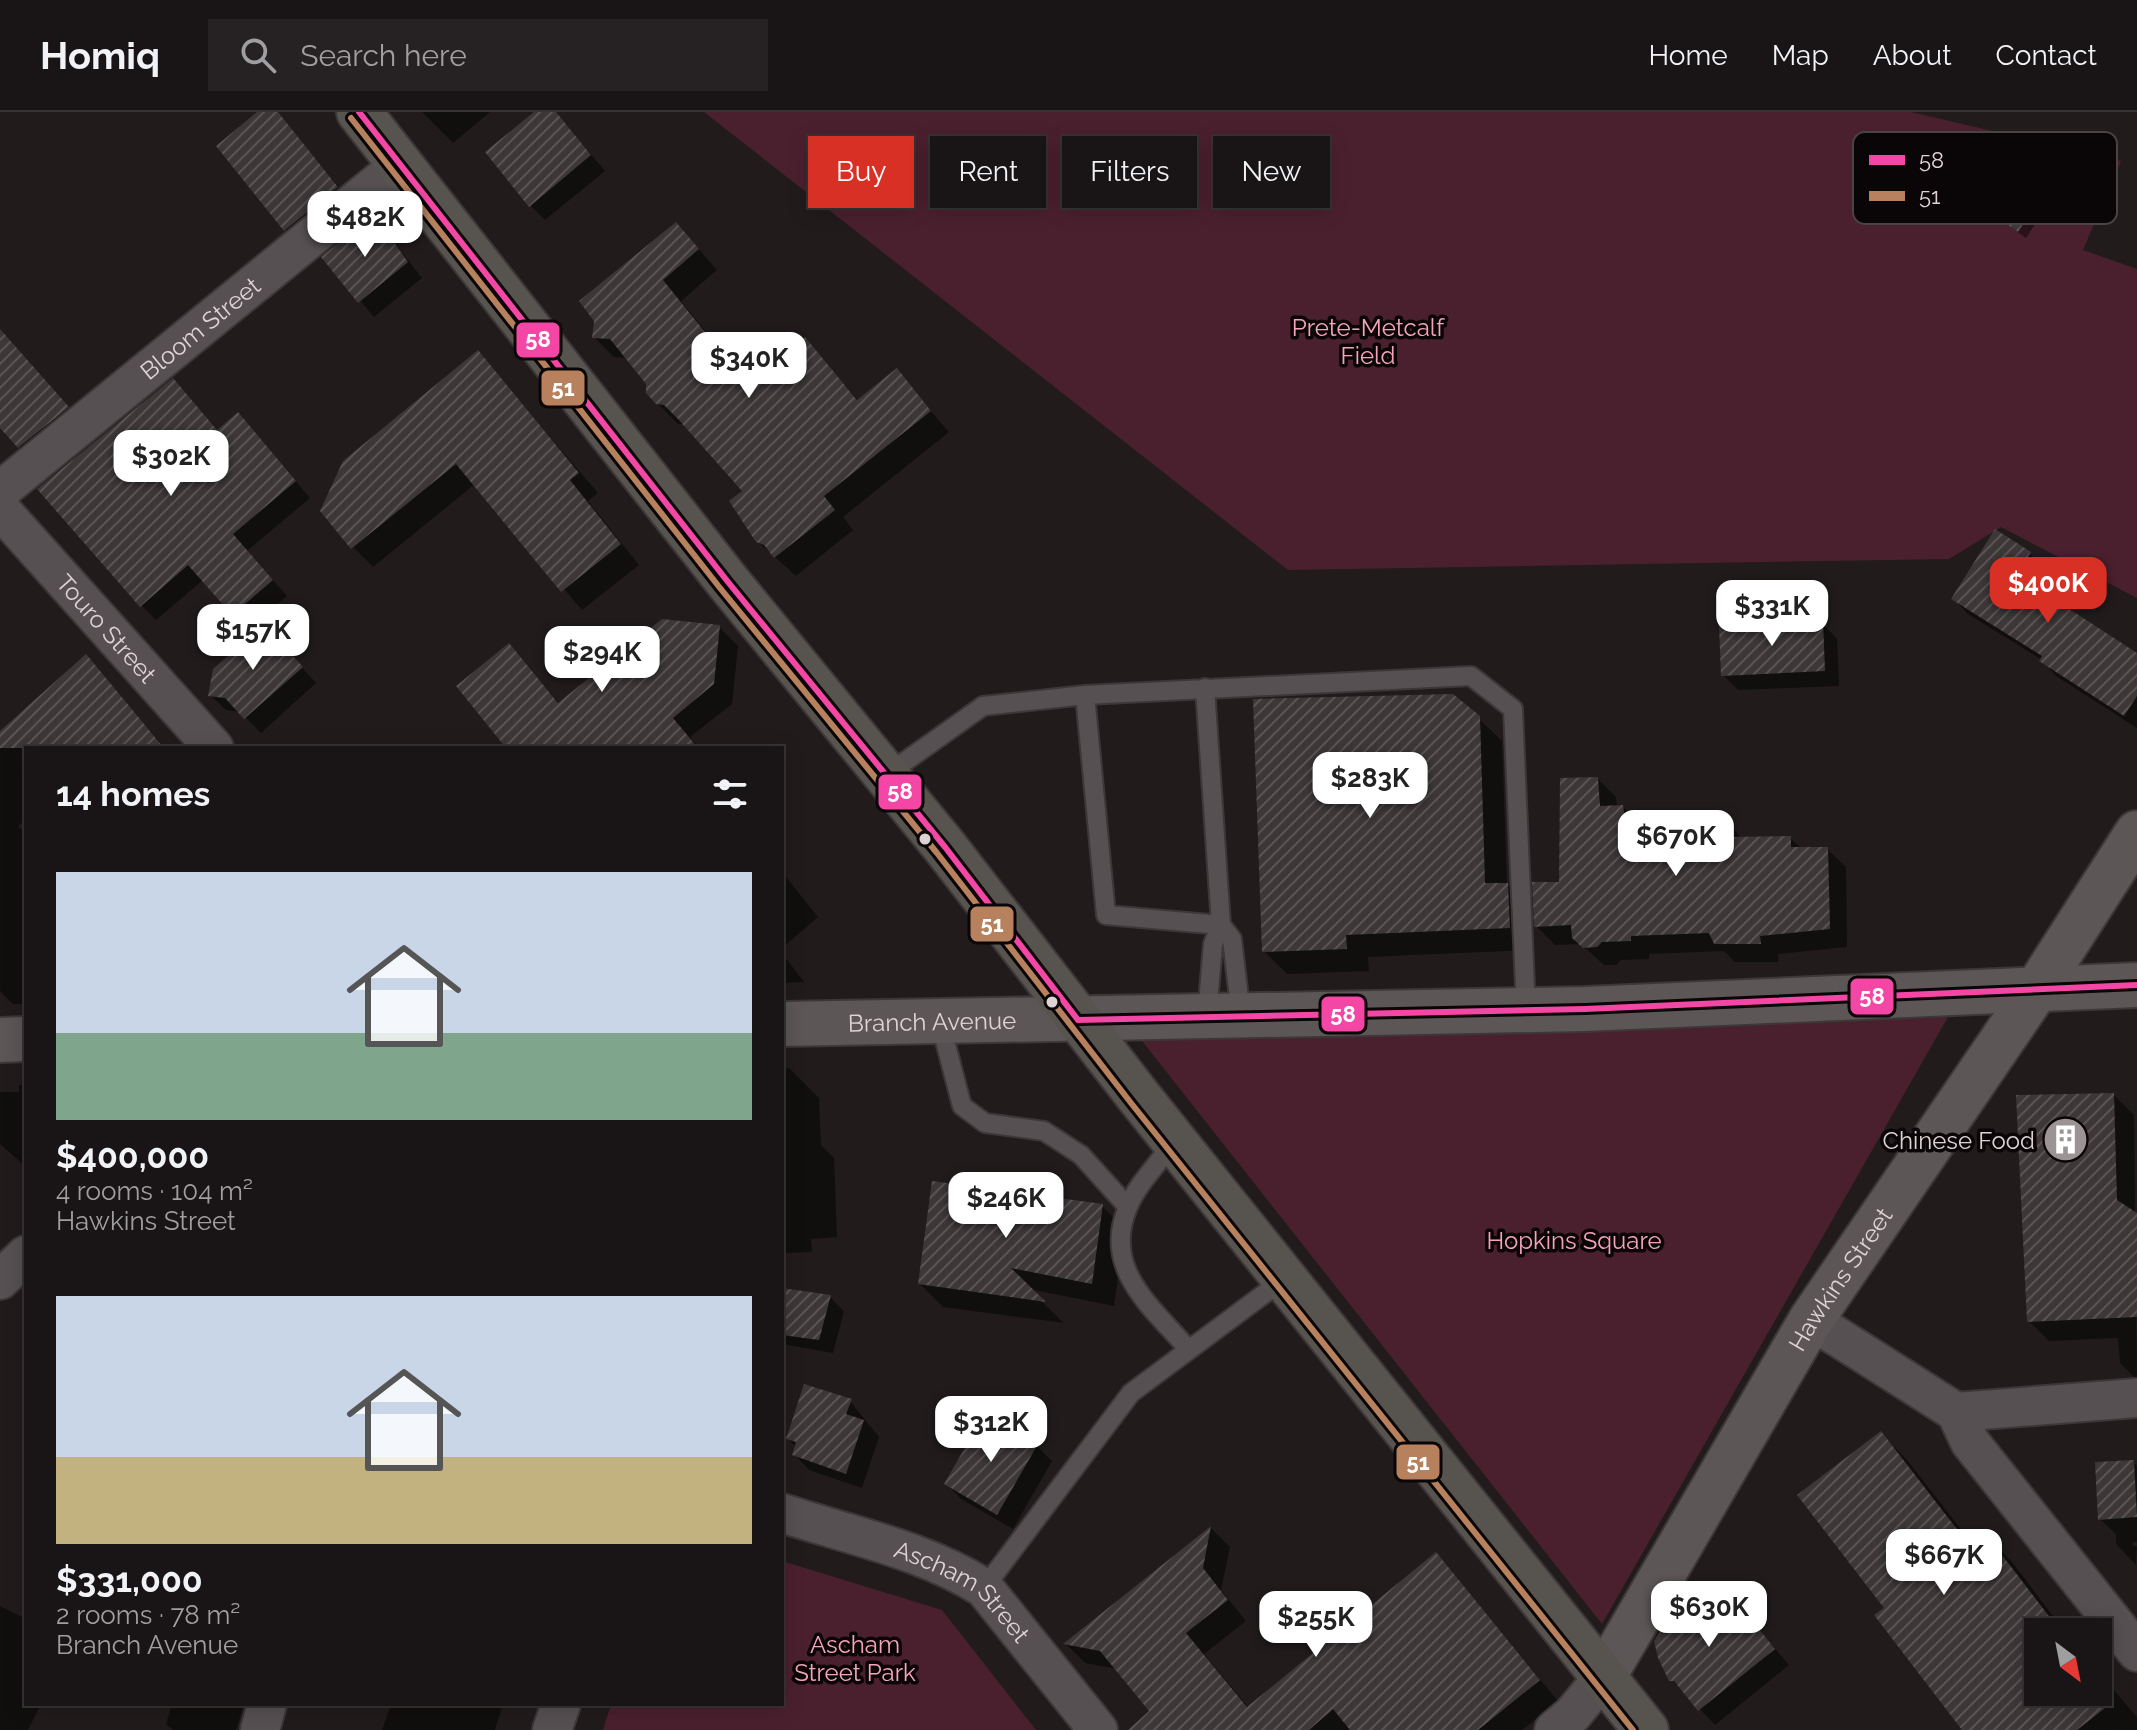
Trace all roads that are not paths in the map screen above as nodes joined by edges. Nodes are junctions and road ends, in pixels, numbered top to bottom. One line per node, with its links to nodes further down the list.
1 (359, 112): 2 (main road)
2 (401, 164): 3 (street, Bloom Street); 8 (main road)
3 (0, 491)
4 (0, 509): 7 (street, Touro Street)
5 (1205, 688): 6 (lane); 10 (lane); 13 (lane)
6 (1085, 695): 8 (lane); 10 (lane)
7 (212, 746)
8 (886, 775): 15 (main road)
9 (2137, 833): 12 (main road, Hawkins Street)
10 (1221, 925): 14 (lane); 14 (lane)
11 (2137, 985): 12 (main road, Branch Avenue)
12 (2037, 989): 13 (main road, Branch Avenue); 25 (main road, Hawkins Street)
13 (1526, 1010): 14 (main road, Branch Avenue)
14 (1224, 1015): 15 (main road, Branch Avenue)
15 (1078, 1020): 16 (main road, Branch Avenue); 20 (main road)
16 (940, 1022): 17 (main road, Branch Avenue); 21 (lane)
17 (784, 1024)
18 (24, 1039): 19 (main road)
19 (0, 1040)
20 (1174, 1141): 21 (lane); 23 (main road)
21 (1128, 1207): 26 (lane)
22 (24, 1257): 24 (street)
23 (1284, 1279): 26 (lane); 32 (main road)
24 (0, 1280)
25 (1811, 1320): 28 (street); 32 (main road, Hawkins Street)
26 (1189, 1350): 30 (lane)
27 (2137, 1398): 28 (street)
28 (1956, 1412): 31 (street)
29 (784, 1514): 30 (street, Ascham Street)
30 (984, 1588): 37 (street, Ascham Street)
31 (2137, 1652)
32 (1604, 1676): 38 (street, Hawkins Street); 39 (main road)
33 (266, 1706): 35 (street)
34 (560, 1706): 36 (street)
35 (260, 1730)
36 (552, 1730)
37 (1098, 1730)
38 (1554, 1730)
39 (1646, 1730)

